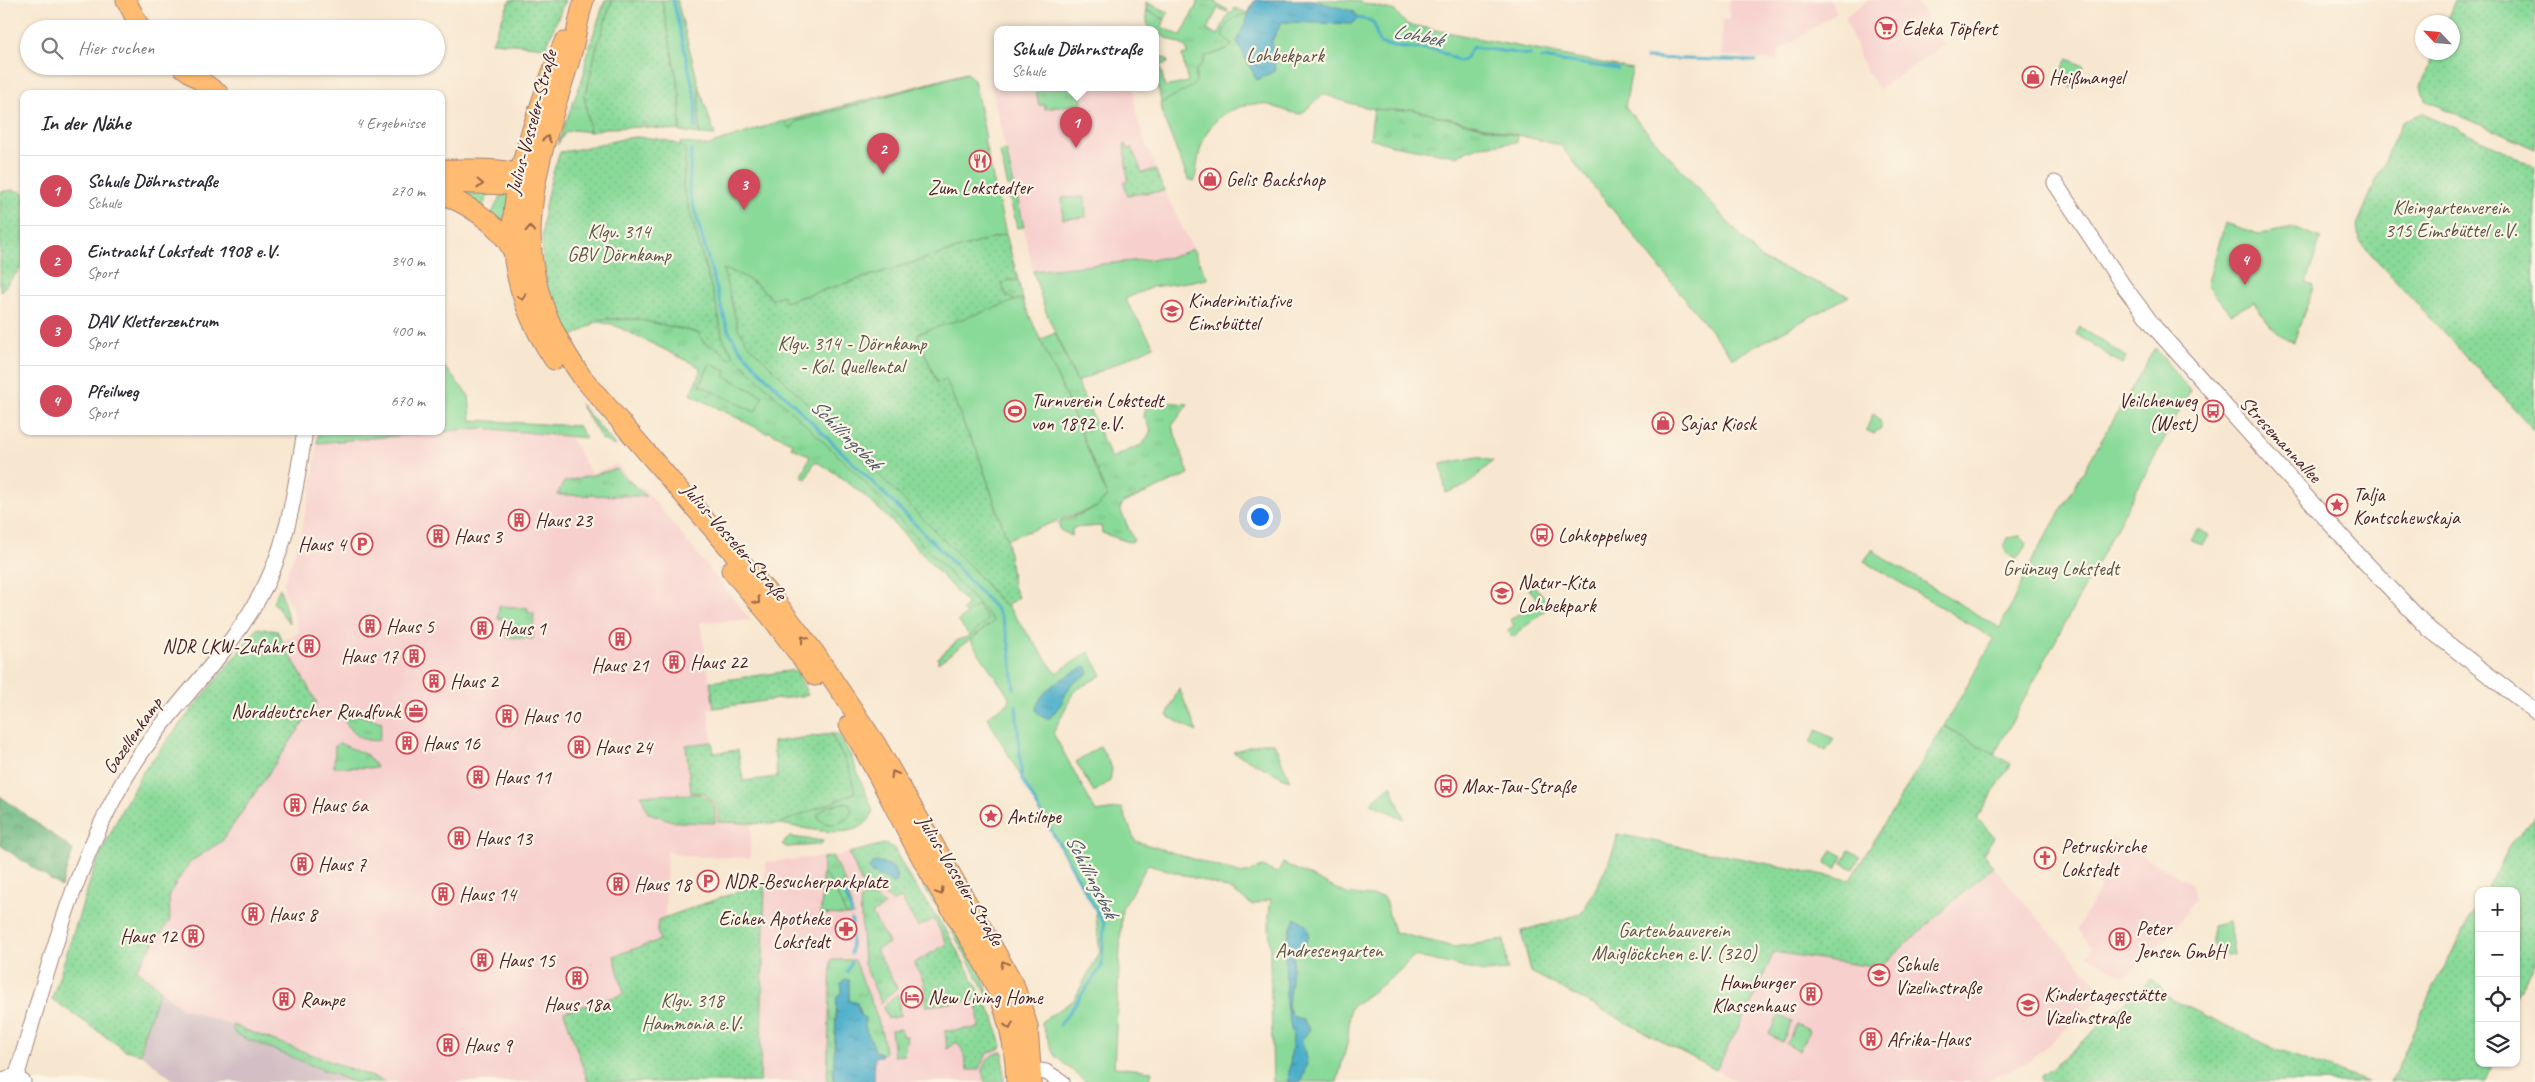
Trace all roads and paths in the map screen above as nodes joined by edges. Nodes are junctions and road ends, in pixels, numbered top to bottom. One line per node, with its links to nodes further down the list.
1 (126, 0): 3 (main road)
2 (584, 0): 7 (main road, Julius-Vosseler-Straße)
3 (136, 20)
4 (194, 75): 5 (main road)
5 (214, 90)
6 (445, 169): 7 (main road)
7 (528, 180): 8 (main road, one-way to 7); 11 (main road, Julius-Vosseler-Straße); 14 (main road, Julius-Vosseler-Straße, one-way to 7)
8 (445, 183)
9 (2056, 183): 13 (street, Stresemannallee)
10 (445, 196): 11 (main road)
11 (512, 250): 14 (main road, Julius-Vosseler-Straße, one-way to 14)
12 (304, 435): 15 (street, Gazellenkamp)
13 (2535, 711)
14 (1024, 1075): 17 (street)
15 (19, 1080): 16 (street, Gazellenkamp)
16 (0, 1081)
17 (1062, 1082)

